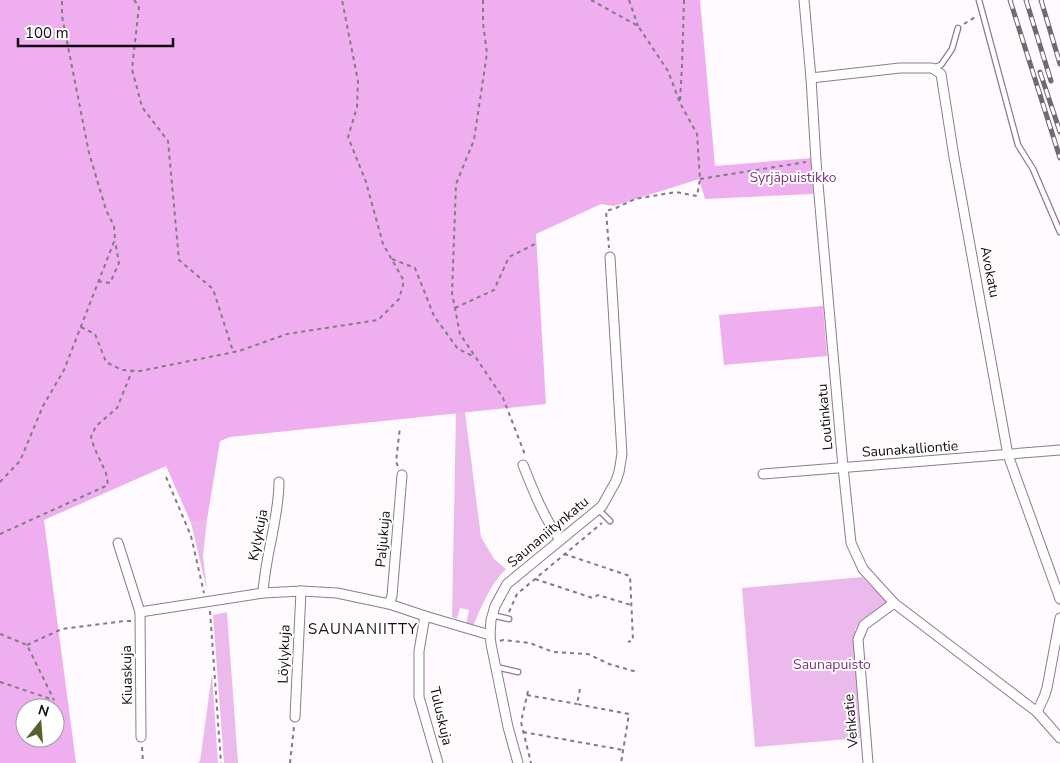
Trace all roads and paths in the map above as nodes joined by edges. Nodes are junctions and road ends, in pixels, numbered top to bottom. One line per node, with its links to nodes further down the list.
1 (62, 0): 19 (path)
2 (134, 0): 26 (path)
3 (342, 0): 22 (path)
4 (483, 0): 24 (path)
5 (592, 0): 11 (path)
6 (629, 0): 11 (path)
7 (684, 0): 15 (path)
8 (804, 0): 14 (street, Loutinkatu)
9 (979, 0): 10 (lane)
10 (982, 13): 12 (path); 18 (lane)
11 (638, 26): 15 (path)
12 (958, 28): 13 (lane)
13 (932, 68): 14 (street); 31 (street, Avokatu)
14 (811, 78): 16 (street, Loutinkatu)
15 (680, 103): 17 (path)
16 (816, 161): 17 (path); 33 (street, Loutinkatu)
17 (700, 179): 21 (path)
18 (1060, 232)
19 (115, 238): 23 (path); 23 (path)
20 (537, 243): 24 (path)
21 (610, 257): 39 (street, Saunaniitynkatu)
22 (391, 259): 26 (path); 27 (path)
23 (98, 281): 25 (path)
24 (455, 308): 27 (path)
25 (80, 327): 28 (path); 37 (path)
26 (233, 352): 28 (path)
27 (475, 357): 32 (path)
28 (132, 371): 41 (path)
29 (400, 427): 35 (path)
30 (1060, 450): 31 (street, Saunakalliontie)
31 (1008, 455): 33 (street, Saunakalliontie); 48 (street, Avokatu)
32 (523, 465): 42 (street)
33 (843, 468): 34 (street, Saunakalliontie); 49 (street, Loutinkatu)
34 (763, 474)
35 (402, 475): 50 (street, Paljukuja)
36 (166, 478): 52 (path)
37 (0, 482)
38 (279, 482): 47 (street, Kylykuja)
39 (598, 509): 40 (lane); 42 (street, Saunaniitynkatu)
40 (609, 520): 44 (path)
41 (0, 534)
42 (560, 540): 53 (street, Saunaniitynkatu)
43 (118, 543): 55 (street, Kiuaskuja)
44 (564, 554): 45 (path); 51 (path)
45 (535, 579): 51 (path); 57 (path)
46 (301, 591): 47 (street); 50 (street); 71 (street, Löylykuja)
47 (263, 593): 52 (street)
48 (1060, 599)
49 (894, 603): 70 (street, Loutinkatu); 83 (street, Vehkatie)
50 (389, 604): 54 (street)
51 (631, 605): 60 (path)
52 (208, 607): 55 (street); 77 (path)
53 (492, 615): 57 (lane); 59 (street, Saunaniitynkatu)
54 (425, 616): 59 (street); 79 (street, Tuluskuja)
55 (140, 617): 61 (path); 73 (street, Kiuaskuja)
56 (1060, 618): 70 (street)
57 (508, 619)
58 (0, 634): 61 (path)
59 (490, 639): 62 (street, Saunaniitynkatu); 64 (path)
60 (628, 642)
61 (27, 645): 65 (path)
62 (496, 667): 63 (lane); 80 (street, Saunaniitynkatu)
63 (518, 672)
64 (637, 672)
65 (0, 682)
66 (580, 689): 69 (path)
67 (528, 691): 68 (path)
68 (527, 695): 69 (path); 72 (path)
69 (577, 704): 75 (path)
70 (1037, 712): 74 (street, Loutinkatu)
71 (295, 717): 78 (path)
72 (523, 732): 75 (path); 81 (path)
73 (141, 737): 76 (path)
74 (1060, 738)
75 (624, 750): 82 (path)
76 (143, 763)
77 (221, 763)
78 (290, 763)
79 (438, 763)
80 (518, 763)
81 (531, 763)
82 (621, 763)
83 (868, 763)

